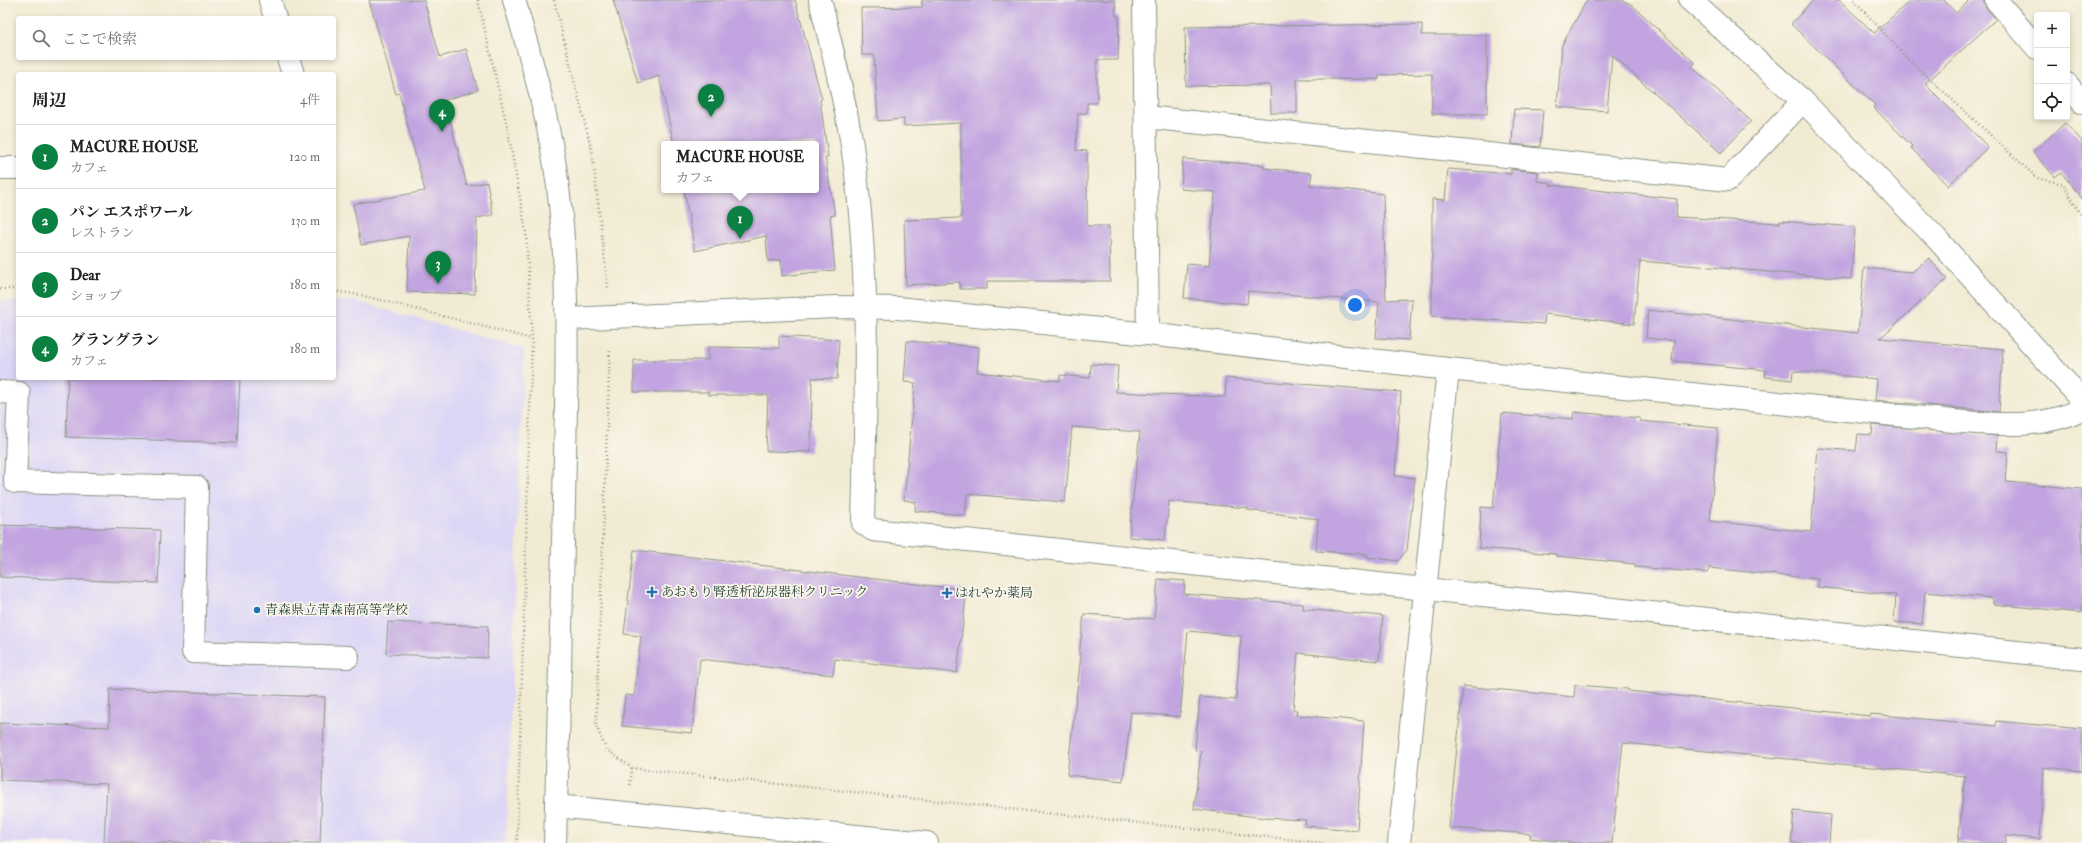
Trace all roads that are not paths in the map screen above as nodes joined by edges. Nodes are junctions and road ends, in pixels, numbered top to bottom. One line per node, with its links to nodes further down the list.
1 (270, 0): 7 (street)
2 (514, 0): 18 (street)
3 (820, 0): 17 (street)
4 (1144, 0): 14 (street)
5 (1690, 0): 12 (street)
6 (1996, 0): 8 (street)
7 (274, 16)
8 (2034, 44)
9 (288, 60): 10 (street)
10 (292, 72)
11 (2070, 88): 13 (street)
12 (1803, 101): 14 (street); 22 (street)
13 (2082, 102)
14 (1146, 117): 19 (street)
15 (0, 168): 16 (street)
16 (16, 168)
17 (865, 306): 18 (street); 19 (street); 24 (street)
18 (567, 319): 27 (street)
19 (1148, 334): 20 (street)
20 (1448, 369): 23 (street); 24 (street)
21 (0, 392): 25 (street)
22 (2082, 400)
23 (2082, 409)
24 (1425, 589): 26 (street); 30 (street)
25 (348, 657)
26 (2082, 659)
27 (556, 806): 28 (street); 29 (street)
28 (555, 843)
29 (927, 843)
30 (1399, 843)

